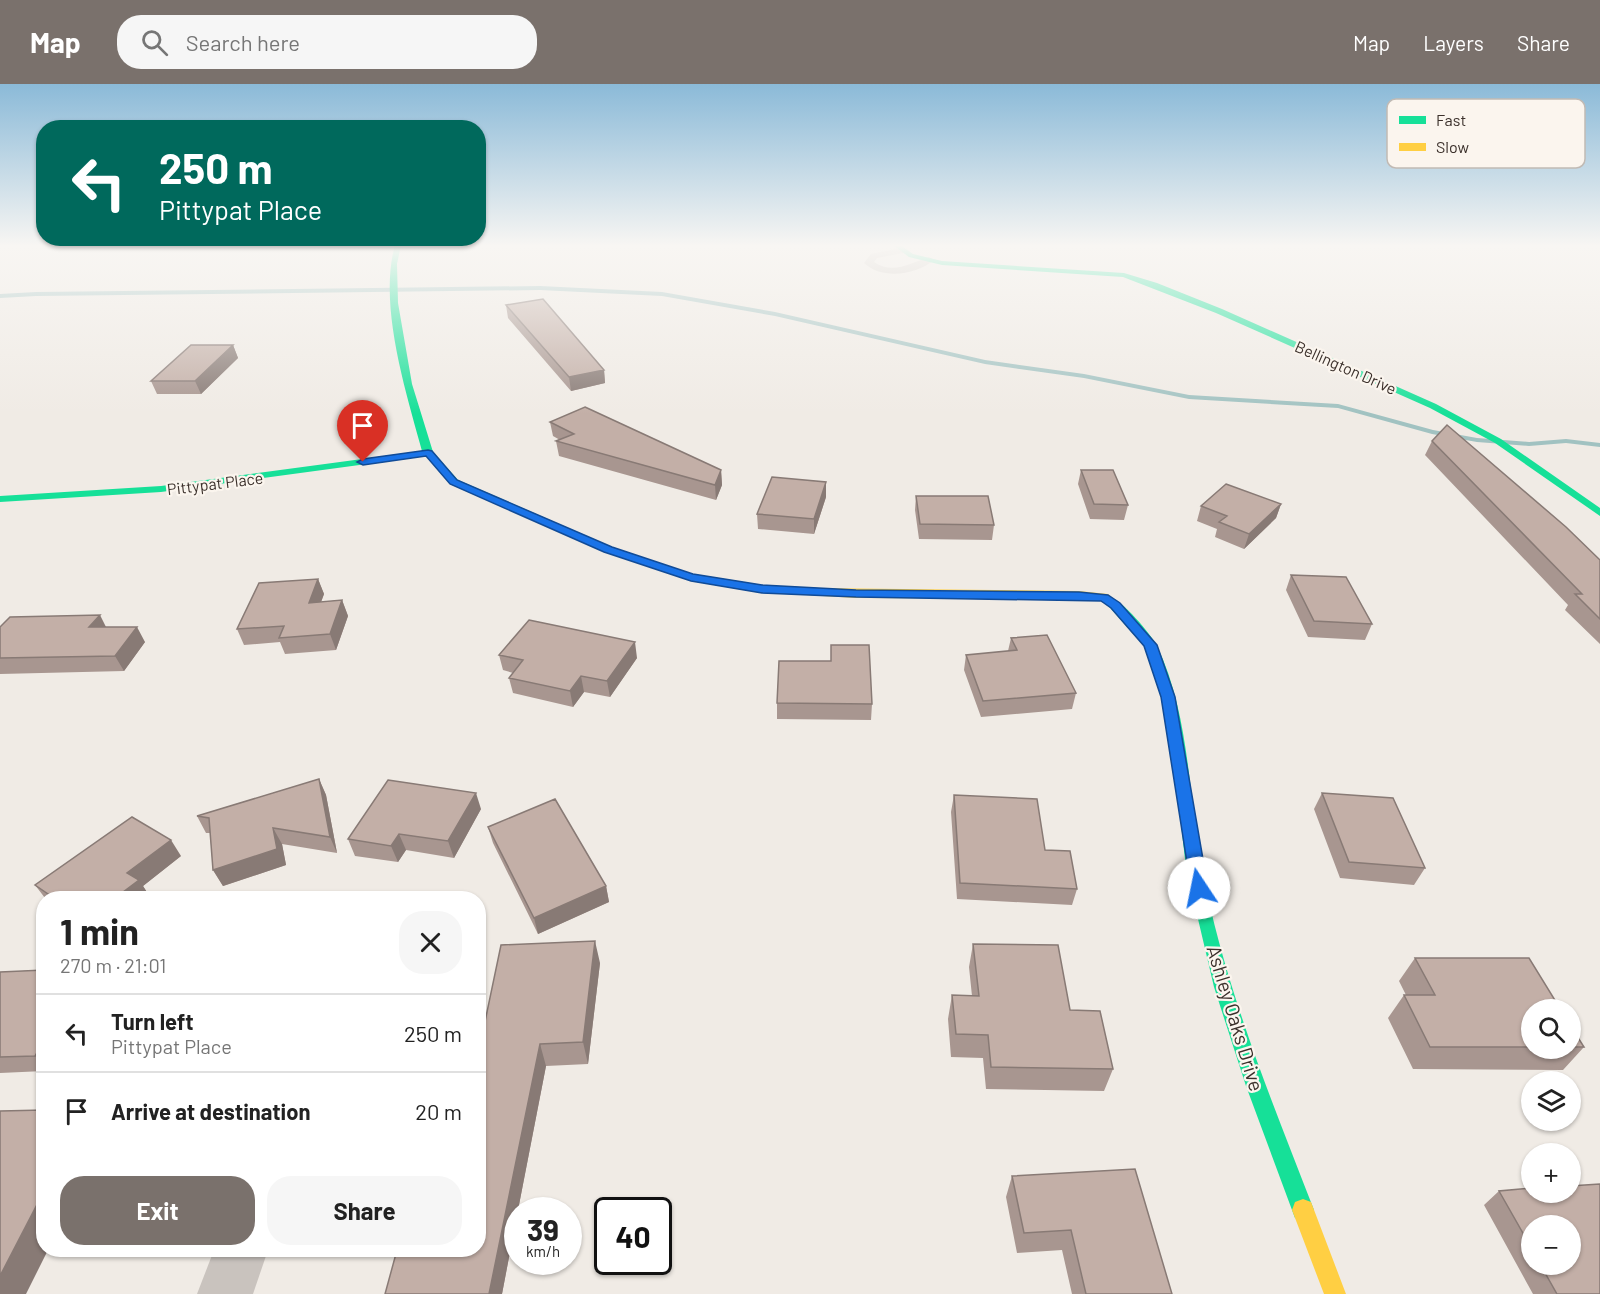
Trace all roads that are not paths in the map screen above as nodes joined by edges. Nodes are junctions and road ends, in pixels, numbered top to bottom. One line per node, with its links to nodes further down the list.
1 (394, 301): 3 (street, Ashley Oaks Drive)
2 (1195, 301): 5 (street, Bellington Drive)
3 (428, 453): 4 (street, Pittypat Place); 8 (street, Ashley Oaks Drive)
4 (0, 499)
5 (1600, 513)
6 (238, 1257): 7 (street)
7 (225, 1294)
8 (1335, 1294)

